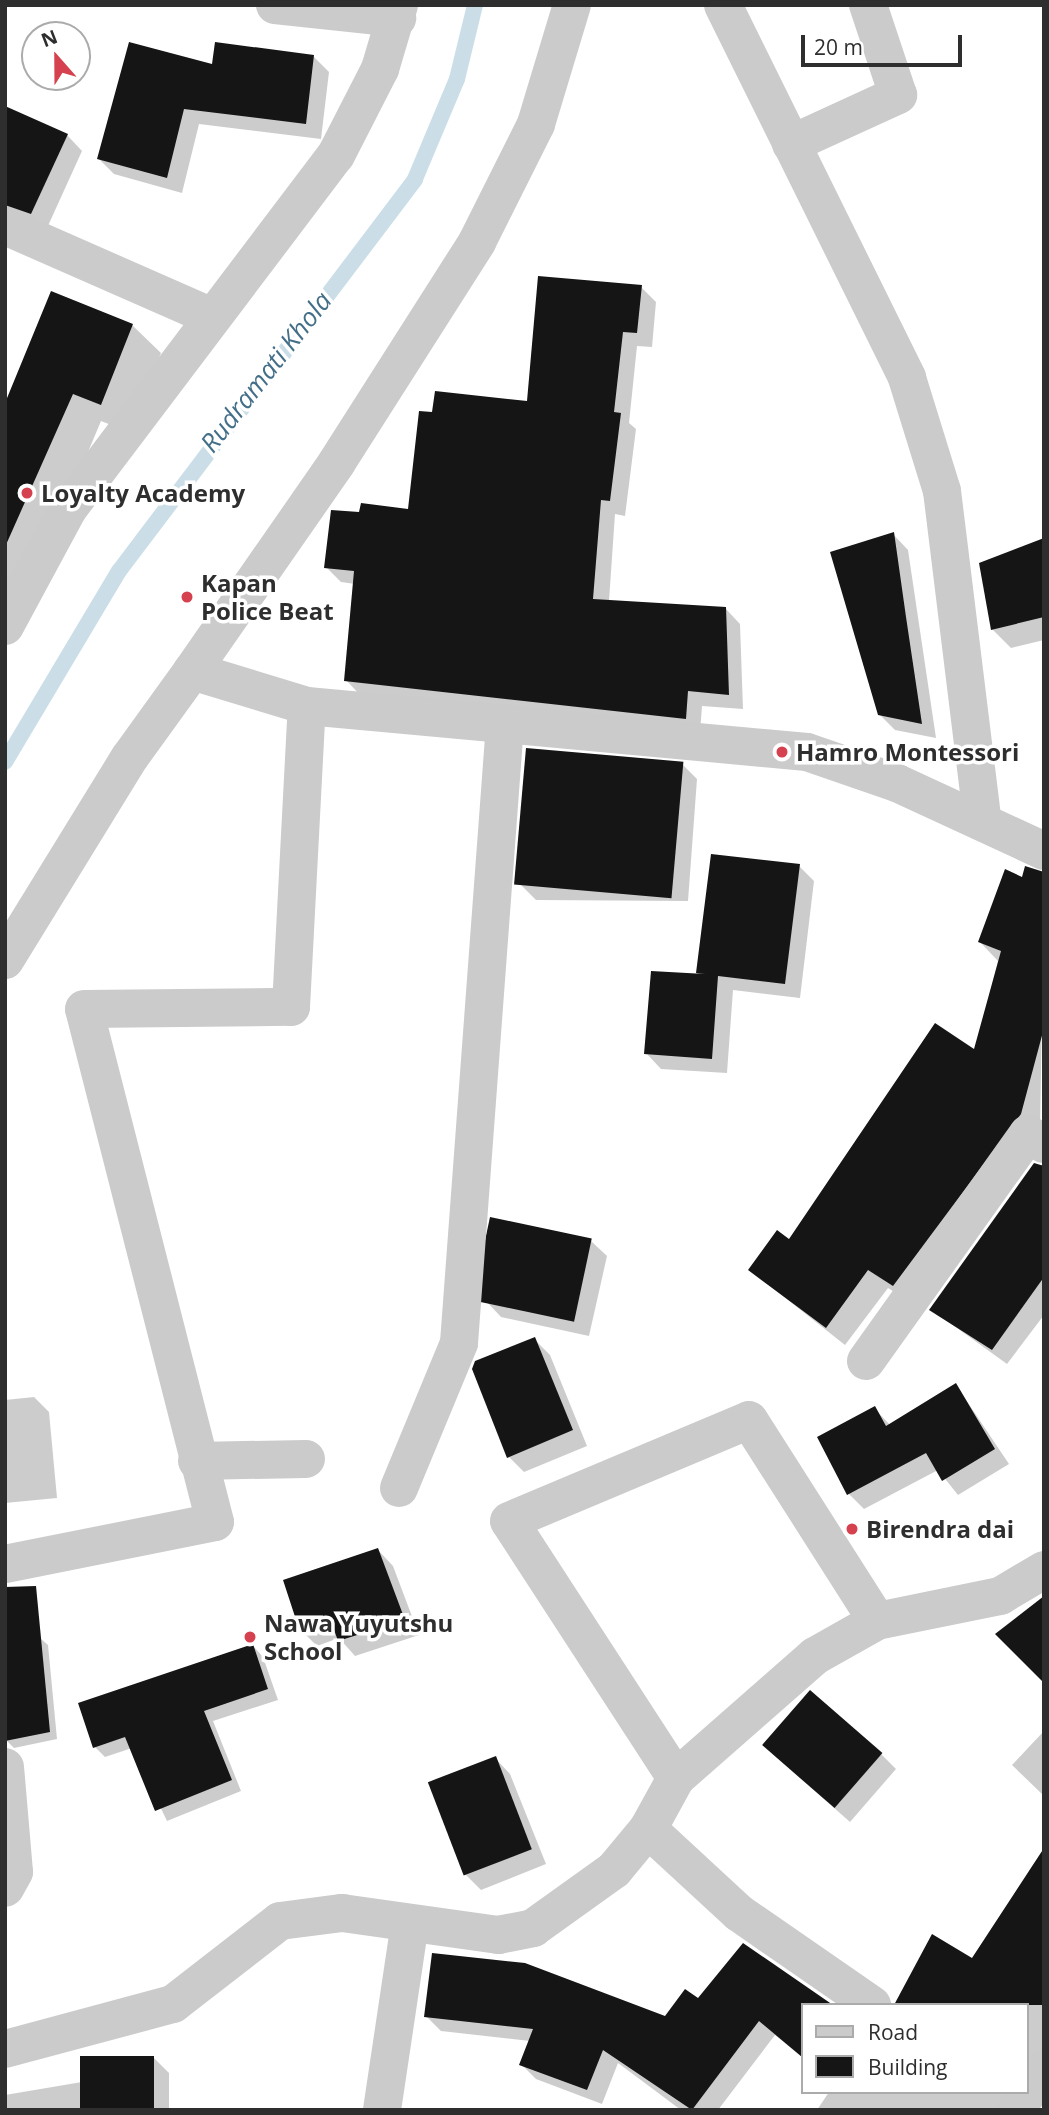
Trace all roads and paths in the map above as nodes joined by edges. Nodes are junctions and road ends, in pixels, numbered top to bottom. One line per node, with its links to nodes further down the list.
1 (275, 5): 5 (street)
2 (572, 5): 10 (street)
3 (723, 5): 6 (street)
4 (868, 5): 6 (street)
5 (398, 12): 8 (street)
6 (791, 144): 13 (street)
7 (5, 226): 8 (street)
8 (212, 317): 9 (street)
9 (5, 625)
10 (192, 671): 11 (street); 15 (street)
11 (307, 706): 12 (street); 19 (street)
12 (505, 724): 13 (street); 20 (street)
13 (982, 819): 14 (street)
14 (1044, 851)
15 (5, 960)
16 (1044, 1144): 17 (street)
17 (866, 1361)
18 (306, 1459): 19 (street)
19 (197, 1461): 21 (street)
20 (399, 1488)
21 (5, 1564)
22 (1044, 1570): 23 (street)
23 (877, 1620): 25 (street); 25 (street)
24 (5, 1768): 27 (street)
25 (676, 1778): 26 (street)
26 (648, 1829): 28 (street); 29 (street)
27 (5, 1888)
28 (410, 1923): 30 (street); 33 (street)
29 (869, 2003)
30 (6, 2038)
31 (1044, 2069): 32 (street)
32 (1028, 2087)
33 (382, 2110)

